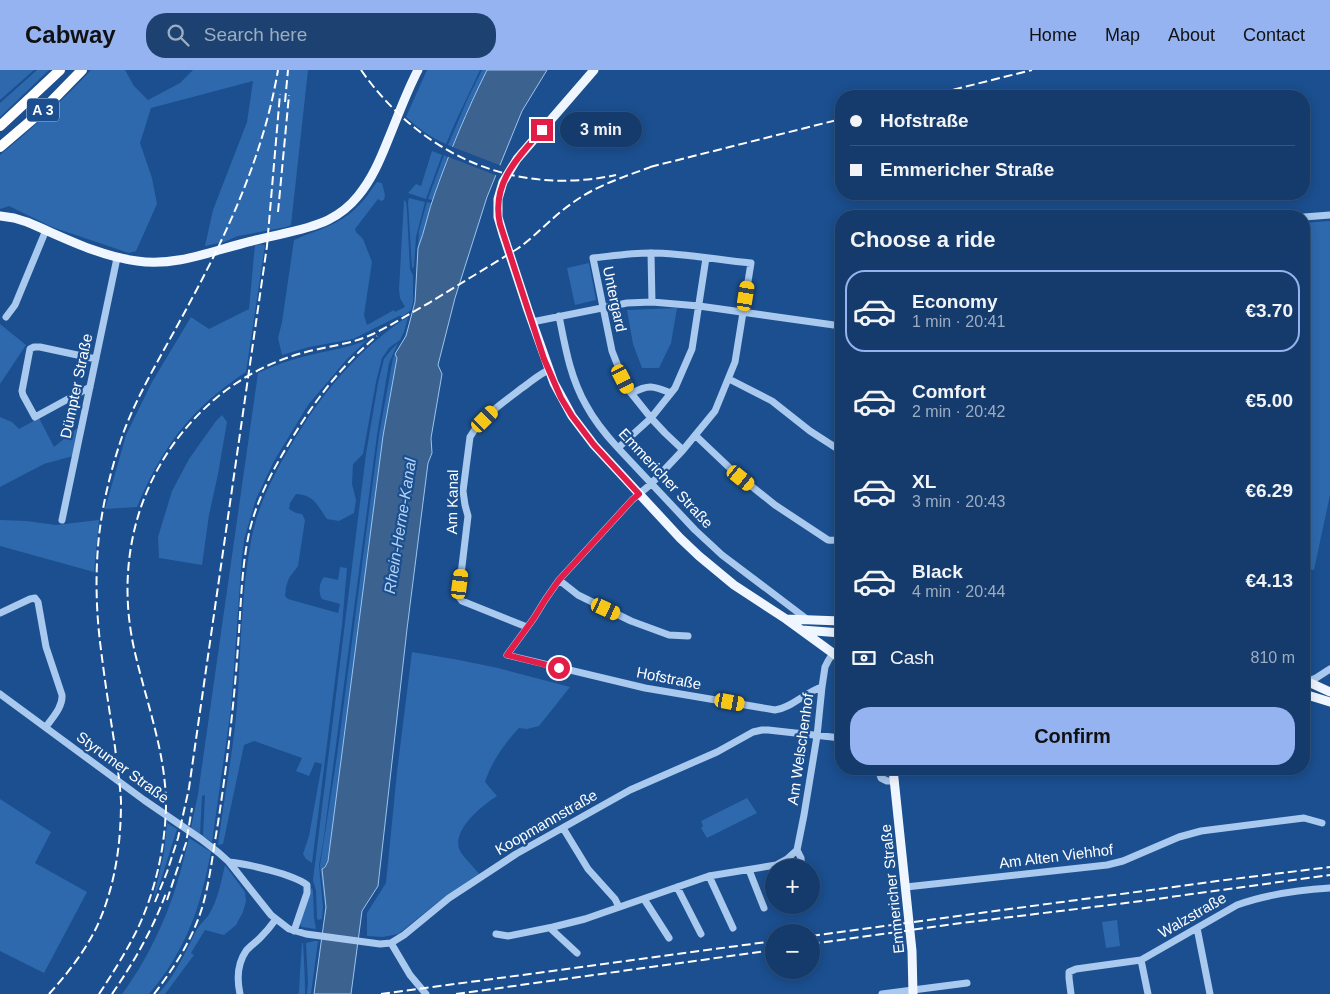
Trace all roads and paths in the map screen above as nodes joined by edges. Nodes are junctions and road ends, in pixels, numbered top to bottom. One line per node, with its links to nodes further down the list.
1 (60, 70): 6 (highway, A 3)
2 (74, 70): 7 (highway, A 3)
3 (82, 70): 8 (highway, A 3)
4 (418, 70): 14 (main road)
5 (594, 70): 22 (main road, Emmericher Straße)
6 (0, 126)
7 (0, 139)
8 (0, 147)
9 (1330, 215): 11 (street)
10 (0, 216): 12 (main road)
11 (1310, 217)
12 (46, 230): 14 (main road); 20 (street)
13 (651, 253): 15 (street, Untergard); 16 (street); 18 (street, Untergard)
14 (117, 258): 24 (street, Dümpter Straße)
15 (706, 258): 17 (street); 19 (street, Untergard)
16 (652, 302): 17 (street); 18 (street)
17 (699, 306): 19 (street); 29 (street)
18 (602, 308): 21 (street); 28 (street, Untergard)
19 (743, 312): 23 (street); 26 (street)
20 (6, 316)
21 (558, 316): 22 (street); 33 (street, Emmericher Straße)
22 (532, 322): 25 (main road, Emmericher Straße)
23 (835, 325)
24 (96, 359): 27 (street, Dümpter Straße); 27 (street)
25 (549, 370): 36 (main road, Emmericher Straße); 44 (street, Am Kanal)
26 (729, 379): 31 (street); 32 (street)
27 (90, 387): 37 (street, Dümpter Straße)
28 (632, 393): 29 (street); 30 (street, Untergard)
29 (671, 393): 30 (street)
30 (651, 418): 33 (street); 34 (street, Untergard)
31 (696, 436): 34 (street); 38 (street)
32 (835, 447)
33 (618, 448): 35 (street, Emmericher Straße)
34 (684, 450): 35 (street)
35 (651, 484): 36 (street); 41 (street, Emmericher Straße)
36 (639, 494): 39 (street); 41 (main road, Emmericher Straße)
37 (62, 520)
38 (835, 540)
39 (559, 580): 44 (street); 47 (street)
40 (0, 613): 57 (street)
41 (791, 618): 42 (main road); 45 (main road, Emmericher Straße)
42 (808, 620): 43 (main road); 45 (main road)
43 (835, 621)
44 (528, 627): 52 (street, Hofstraße)
45 (802, 630): 46 (main road); 48 (main road, Emmericher Straße)
46 (835, 633)
47 (688, 636)
48 (833, 653): 52 (street, Am Welschenhof)
49 (1330, 669): 51 (street)
50 (1310, 681): 51 (main road)
51 (1316, 682): 53 (main road)
52 (822, 687): 58 (street, Am Welschenhof)
53 (1330, 692)
54 (0, 694): 57 (street, Styrumer Straße)
55 (1310, 696): 56 (main road)
56 (1330, 702)
57 (46, 727): 67 (street, Styrumer Straße)
58 (817, 736): 59 (street, Koopmannstraße); 64 (street, Koopmannstraße); 65 (street, Am Welschenhof)
59 (835, 738)
60 (880, 775): 62 (street)
61 (894, 775): 62 (main road, Emmericher Straße)
62 (894, 781): 71 (main road, Emmericher Straße)
63 (1322, 823): 71 (street, Am Alten Viehhof)
64 (563, 828): 74 (street); 84 (street, Koopmannstraße)
65 (797, 850): 66 (street, Am Welschenhof); 68 (street)
66 (801, 859)
67 (229, 862): 76 (street, Styrumer Straße); 80 (street, Styrumer Straße)
68 (749, 870): 69 (street); 75 (street)
69 (710, 876): 70 (street); 78 (street)
70 (678, 887): 73 (street); 82 (street)
71 (906, 887): 88 (main road, Emmericher Straße)
72 (1330, 888): 79 (street, Walzstraße)
73 (644, 898): 74 (street); 83 (street)
74 (619, 907): 77 (street)
75 (764, 908)
76 (273, 917): 80 (street); 89 (street)
77 (550, 928): 81 (street); 85 (street)
78 (733, 928)
79 (1197, 928): 86 (street, Walzstraße); 94 (street)
80 (294, 931): 84 (street)
81 (496, 934)
82 (701, 934)
83 (668, 938)
84 (391, 943): 90 (street)
85 (577, 953)
86 (1141, 960): 92 (street, Walzstraße); 93 (street)
87 (967, 983): 88 (street)
88 (914, 992): 91 (street)
89 (240, 994)
90 (426, 994)
91 (882, 994)
92 (1071, 994)
93 (1148, 994)
94 (1210, 994)

